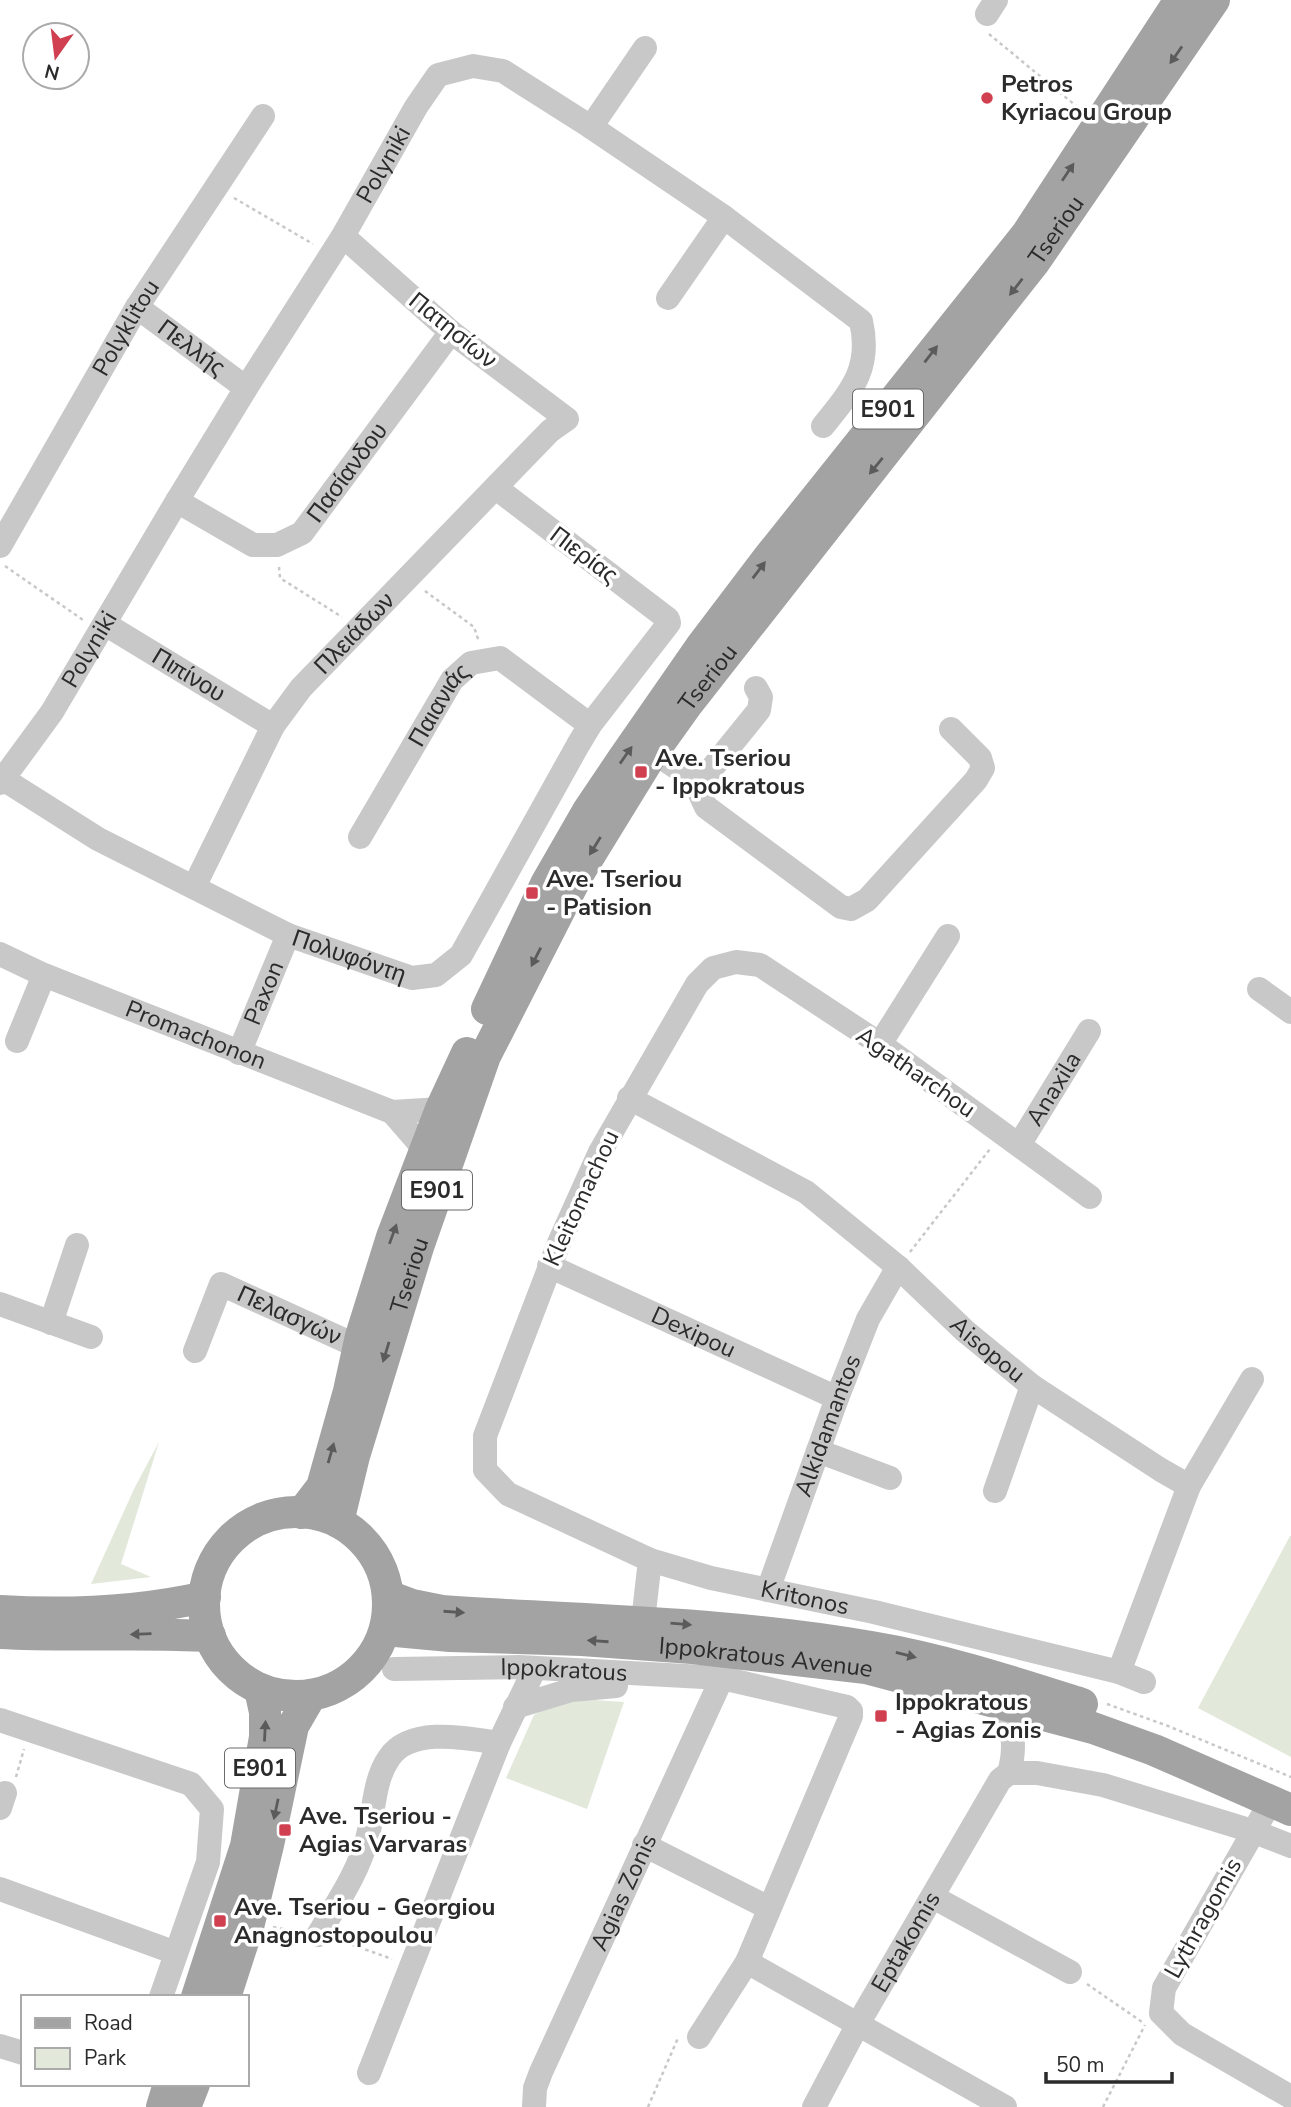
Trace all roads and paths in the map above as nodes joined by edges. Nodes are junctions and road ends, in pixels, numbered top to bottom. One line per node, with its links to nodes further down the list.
1 (1214, 0): 30 (main road, Tseriou / E901, one-way to 30)
2 (991, 7): 6 (path)
3 (1167, 7): 6 (main road, Tseriou / E901)
4 (645, 48): 7 (street)
5 (263, 116): 8 (street, Polyklitou)
6 (1100, 125): 47 (main road, Tseriou / E901, one-way to 6)
7 (591, 127): 9 (street, Polyniki); 10 (street, Polyniki)
8 (216, 187): 10 (path); 12 (street, Polyklitou)
9 (724, 217): 11 (street); 16 (street, Polyniki)
10 (337, 245): 13 (street, Πατησίων); 14 (street, Polyniki)
11 (668, 298)
12 (136, 307): 14 (street, Πελλής); 20 (street, Polyklitou)
13 (451, 332): 15 (street, Πατησίων); 19 (street, Πασίανδου)
14 (246, 388): 18 (street, Polyniki)
15 (567, 419): 17 (street, Πλειάδων)
16 (823, 426)
17 (496, 488): 21 (street, Πλειάδων); 22 (street, Πιερίας)
18 (177, 501): 19 (street); 23 (street, Polyniki)
19 (277, 545): 24 (path)
20 (1, 547): 23 (path)
21 (408, 578): 24 (street, Πλειάδων); 25 (path)
22 (669, 623): 27 (street, Πολυφόντη)
23 (103, 628): 28 (street, Πιπίνου); 31 (street, Polyniki)
24 (360, 628): 28 (street, Πλειάδων)
25 (485, 660): 27 (street, Παιανιάς); 33 (street, Παιανιάς)
26 (757, 688): 32 (street)
27 (590, 725): 35 (street, Πολυφόντη)
28 (273, 726): 34 (street, Πλειάδων)
29 (951, 729): 32 (street)
30 (653, 752): 32 (street); 69 (main road, Tseriou / E901, one-way to 69)
31 (2, 781): 34 (street, Πολυφόντη)
32 (701, 783)
33 (360, 837)
34 (194, 887): 35 (street, Πολυφόντη)
35 (288, 935): 45 (street, Paxon)
36 (948, 936): 44 (street)
37 (0, 954): 39 (street, Promachonon)
38 (736, 962): 44 (street, Agatharchou); 46 (street, Kleitomachou)
39 (44, 975): 43 (street); 45 (street, Promachonon)
40 (1259, 989): 41 (street)
41 (1291, 1012)
42 (1089, 1031): 49 (street, Anaxila)
43 (17, 1041)
44 (880, 1044): 49 (street, Agatharchou)
45 (239, 1053): 48 (street, Promachonon)
46 (629, 1098): 53 (street, Kleitomachou); 54 (street, Aisopou)
47 (441, 1108): 48 (street, Promachonon); 50 (main road, Tseriou / E901)
48 (392, 1112): 50 (street, Promachonon)
49 (1011, 1139): 51 (street, Agatharchou); 54 (path)
50 (425, 1150): 58 (main road, Tseriou / E901, one-way to 50)
51 (1090, 1197)
52 (77, 1245): 56 (street)
53 (549, 1266): 62 (street, Dexipou); 64 (street, Kleitomachou)
54 (898, 1266): 61 (street, Aisopou); 62 (street, Alkidamantos)
55 (0, 1304): 56 (street)
56 (51, 1323): 57 (street)
57 (91, 1337)
58 (359, 1347): 59 (street, Πελασγών); 68 (main road, Tseriou / E901, one-way to 58)
59 (195, 1350)
60 (1252, 1379): 66 (street)
61 (1032, 1386): 66 (street, Aisopou); 67 (street)
62 (837, 1398): 63 (street, Alkidamantos)
63 (818, 1451): 65 (street); 71 (street, Alkidamantos)
64 (485, 1469): 70 (street, Kritonos)
65 (890, 1478)
66 (1189, 1486): 82 (street)
67 (995, 1491)
68 (302, 1513): 69 (main road); 73 (main road)
69 (338, 1522): 72 (main road)
70 (650, 1560): 71 (street, Kritonos); 75 (street)
71 (768, 1590): 82 (street, Kritonos)
72 (388, 1596): 75 (main road, Ippokratous Avenue, one-way to 75); 76 (main road)
73 (205, 1597): 74 (main road); 78 (main road)
74 (0, 1611)
75 (643, 1621): 96 (main road, Ippokratous Avenue, one-way to 96)
76 (385, 1630): 79 (main road, Ippokratous Avenue); 87 (main road)
77 (0, 1633): 78 (main road, one-way to 77)
78 (209, 1636): 85 (main road)
79 (529, 1638): 81 (street); 88 (main road, Ippokratous Avenue, one-way to 79)
80 (394, 1669): 81 (street, Ippokratous)
81 (534, 1670): 83 (street, Ippokratous); 89 (street)
82 (1119, 1672): 84 (street, Kritonos)
83 (722, 1678): 99 (street, Agias Zonis); 103 (street, Ippokratous)
84 (1144, 1682)
85 (260, 1689): 87 (main road); 109 (main road, E901, one-way to 85)
86 (695, 1691): 89 (street)
87 (311, 1695): 110 (main road, E901, one-way to 110)
88 (1003, 1703): 90 (main road, Ippokratous Avenue); 93 (street)
89 (515, 1707): 94 (street)
90 (1045, 1715): 93 (street); 96 (main road, Ippokratous Avenue)
91 (0, 1720): 92 (street)
92 (29, 1729): 97 (path); 105 (street)
93 (1014, 1738): 95 (street)
94 (499, 1743): 104 (street); 116 (street)
95 (1004, 1776): 98 (street); 102 (street, Eptakomis)
96 (1284, 1800): 98 (street, Lythragomis)
97 (3, 1801)
98 (1252, 1831): 100 (street); 111 (street, Lythragomis)
99 (644, 1845): 103 (street); 122 (street, Agias Zonis)
100 (1291, 1846)
101 (0, 1889): 105 (street)
102 (933, 1897): 107 (street); 112 (street, Eptakomis)
103 (769, 1908): 106 (street)
104 (318, 1936)
105 (176, 1953): 108 (street)
106 (747, 1962): 112 (street); 113 (street)
107 (1070, 1972): 111 (path)
108 (162, 1995)
109 (198, 1995)
110 (226, 1995)
111 (1153, 2019): 119 (street); 126 (path)
112 (858, 2024): 124 (street, Eptakomis); 125 (street)
113 (699, 2037): 123 (path)
114 (0, 2046): 115 (street)
115 (21, 2052)
116 (369, 2073)
117 (168, 2086): 120 (main road)
118 (193, 2086): 121 (main road)
119 (1291, 2097)
120 (162, 2107)
121 (185, 2107)
122 (535, 2107)
123 (648, 2107)
124 (814, 2107)
125 (1005, 2107)
126 (1103, 2107)

